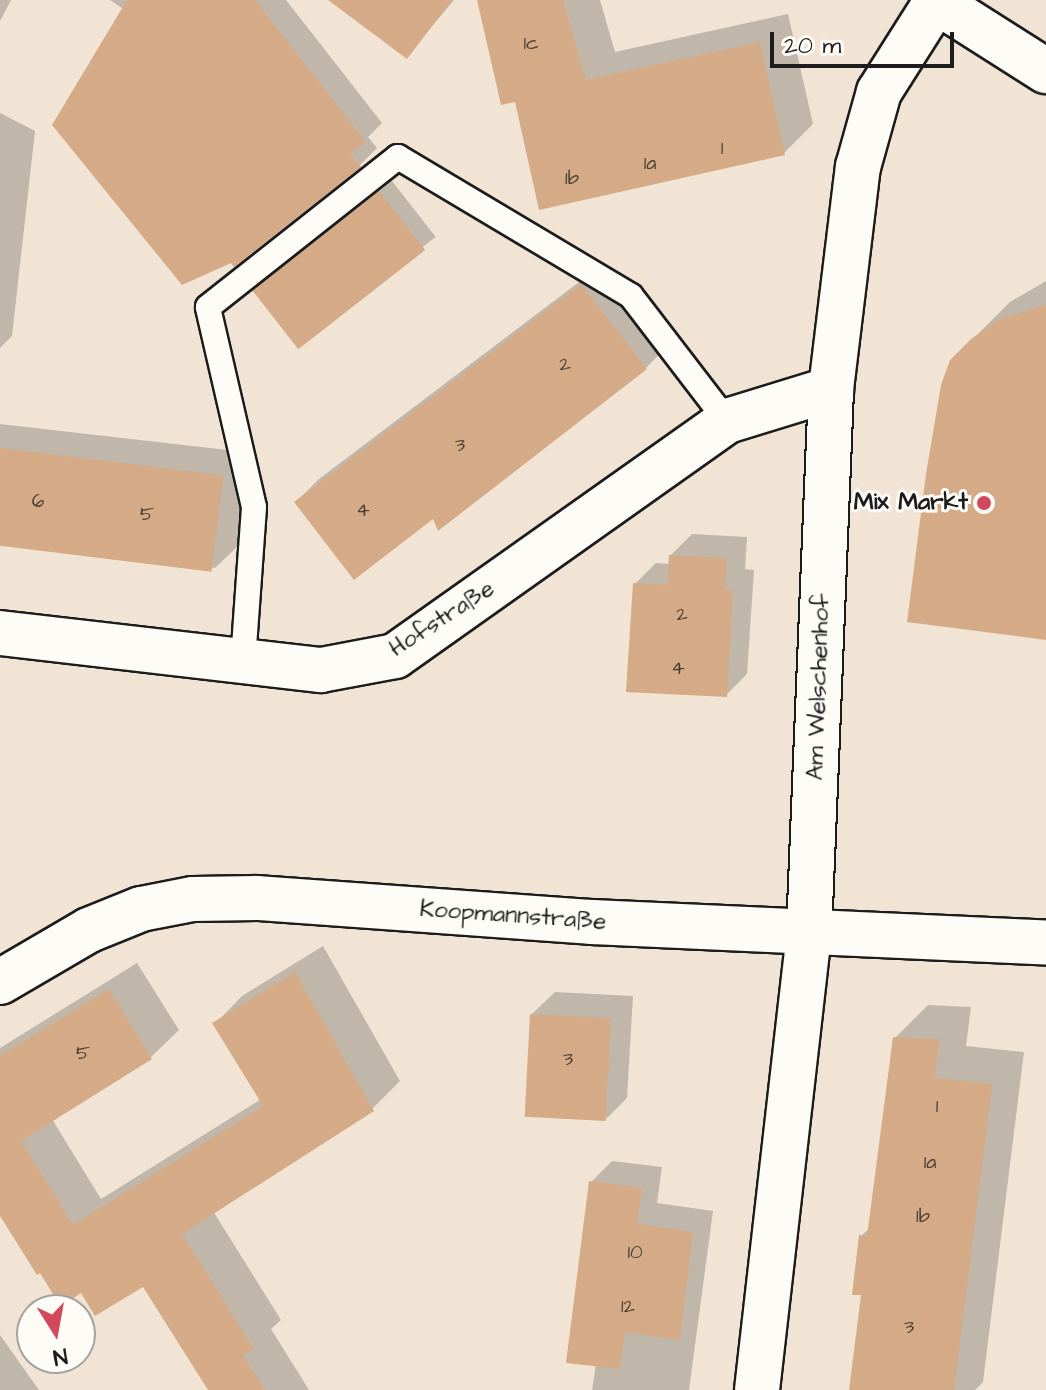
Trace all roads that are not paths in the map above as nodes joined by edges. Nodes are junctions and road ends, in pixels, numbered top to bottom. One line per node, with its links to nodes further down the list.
1 (935, 1): 2 (street); 3 (street, Am Welschenhof)
2 (1046, 71)
3 (831, 389): 4 (street, Hofstraße); 7 (street, Am Welschenhof)
4 (727, 421): 6 (street, Hofstraße); 6 (lane)
5 (0, 633): 6 (street, Hofstraße)
6 (243, 661)
7 (809, 933): 8 (street, Koopmannstraße); 9 (street, Koopmannstraße); 10 (street, Am Welschenhof)
8 (1046, 943)
9 (0, 982)
10 (757, 1390)

